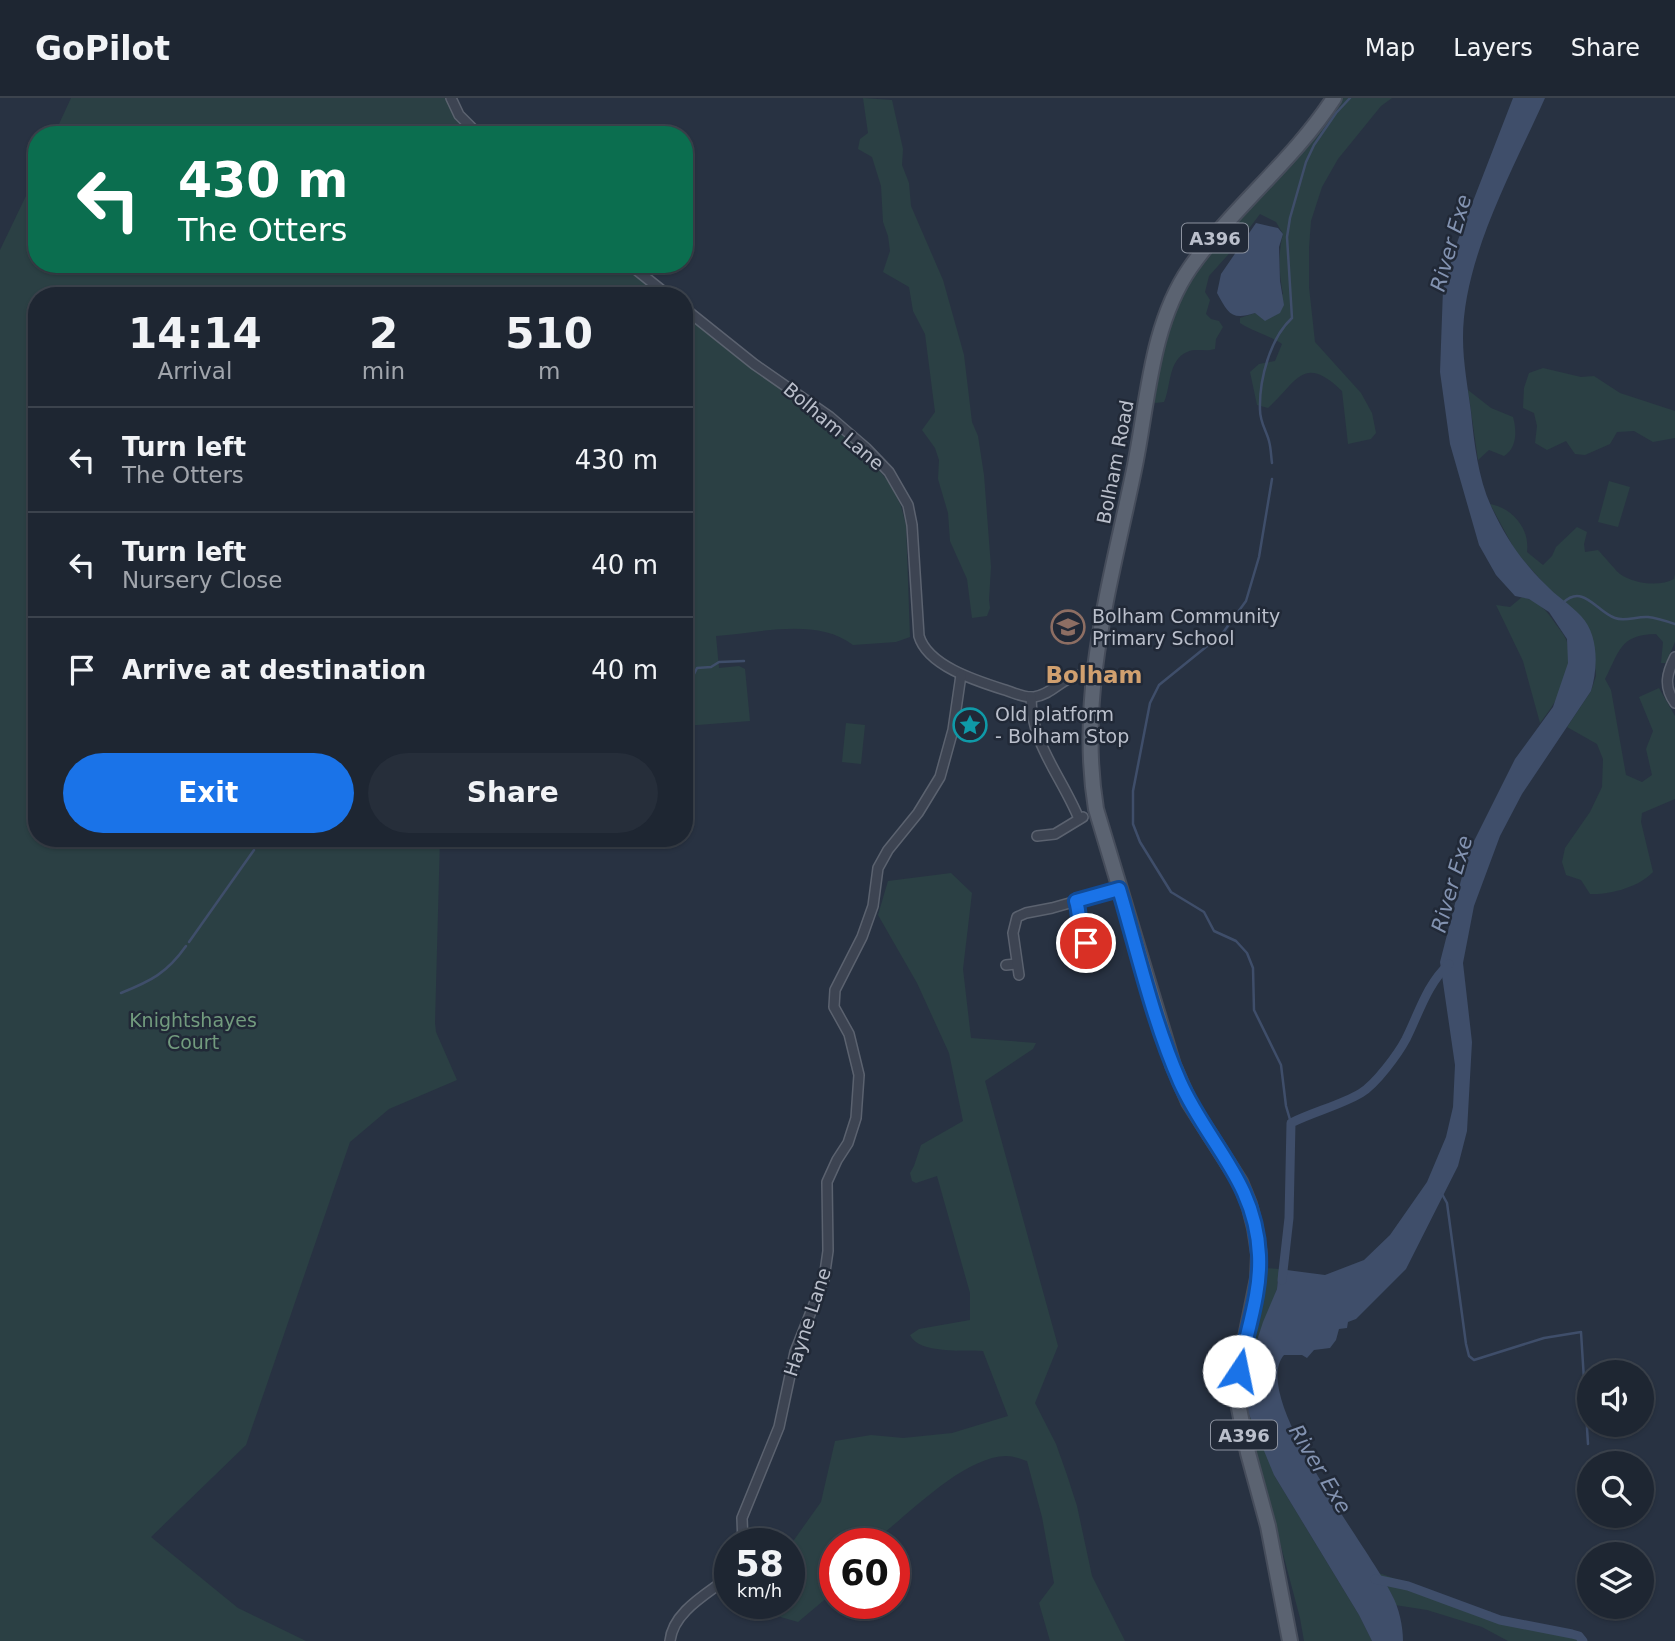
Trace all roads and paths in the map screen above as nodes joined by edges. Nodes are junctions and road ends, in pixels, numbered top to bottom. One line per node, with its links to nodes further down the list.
1 (451, 98): 3 (street)
2 (1334, 98): 9 (main road, Bolham Road / A396)
3 (470, 126)
4 (640, 273): 5 (street)
5 (658, 287)
6 (693, 315): 8 (street, Bolham Lane)
7 (1675, 657): 11 (street)
8 (961, 675): 10 (street, Bolham Lane); 19 (street, Hayne Lane)
9 (1094, 675): 10 (street); 13 (main road, Bolham Road / A396)
10 (1031, 697): 12 (street)
11 (1675, 703)
12 (1037, 836)
13 (1119, 889): 14 (street); 22 (main road, A396)
14 (1076, 901): 15 (street); 17 (street)
15 (1086, 943)
16 (1006, 964): 17 (street)
17 (1016, 964): 18 (street)
18 (1019, 975)
19 (742, 1528)
20 (714, 1589): 21 (street)
21 (670, 1641)
22 (1290, 1641)

